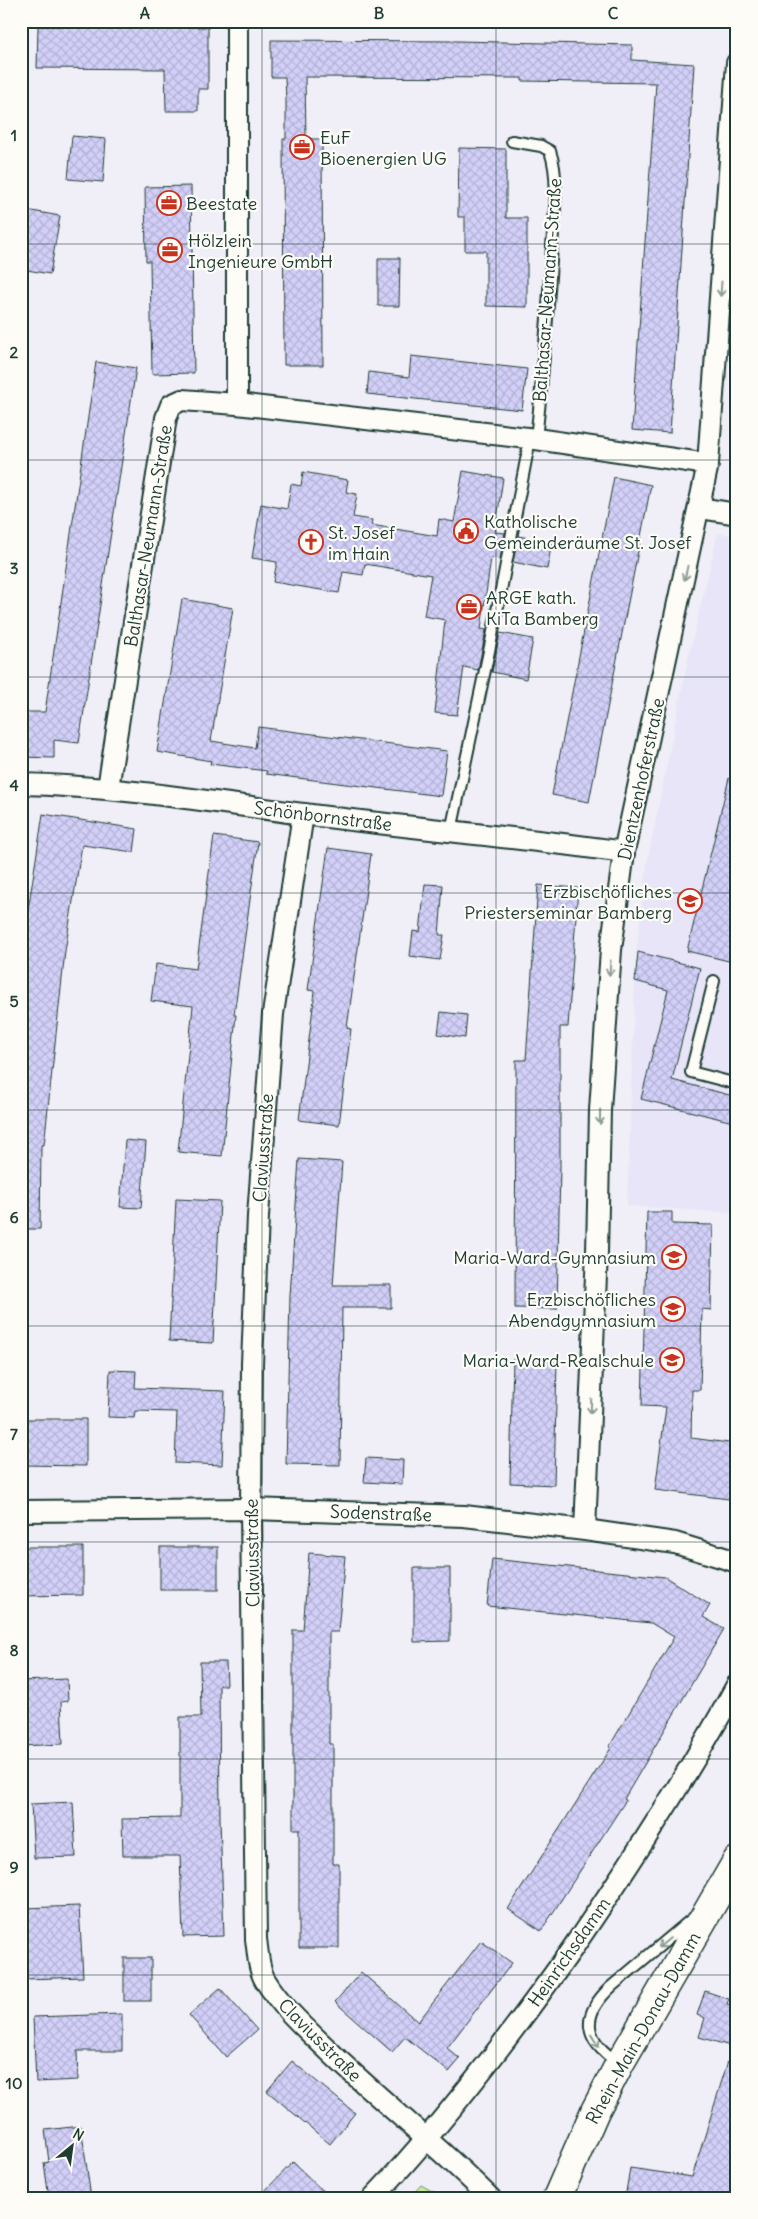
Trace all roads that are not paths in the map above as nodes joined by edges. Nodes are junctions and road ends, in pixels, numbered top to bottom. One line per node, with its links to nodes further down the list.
1 (237, 21): 4 (street)
2 (737, 63): 6 (street, Dientzenhoferstraße, one-way to 6)
3 (512, 141): 5 (lane, Balthasar-Neumann-Straße)
4 (237, 404): 5 (street, Balthasar-Neumann-Straße); 10 (street, Balthasar-Neumann-Straße)
5 (533, 439): 6 (street, Balthasar-Neumann-Straße); 12 (lane, Balthasar-Neumann-Straße)
6 (708, 464): 7 (street, Dientzenhoferstraße)
7 (700, 508): 8 (street); 13 (street, Dientzenhoferstraße, one-way to 13)
8 (737, 514)
9 (21, 784): 10 (street, Schönbornstraße)
10 (108, 788): 11 (street, Schönbornstraße)
11 (303, 814): 12 (street, Schönbornstraße); 16 (street, Claviusstraße)
12 (451, 831): 13 (street, Schönbornstraße)
13 (624, 852): 18 (street, Dientzenhoferstraße, one-way to 18)
14 (714, 981): 15 (lane)
15 (737, 1084)
16 (251, 1509): 17 (street, Sodenstraße); 18 (street, Sodenstraße); 24 (street, Claviusstraße)
17 (21, 1512)
18 (586, 1530): 19 (street, Sodenstraße)
19 (737, 1562)
20 (737, 1685): 24 (street, Heinrichsdamm)
21 (737, 1861): 22 (street, Rhein-Main-Donau-Damm)
22 (714, 1900): 23 (street, Rhein-Main-Donau-Damm); 23 (lane, one-way to 23)
23 (620, 2063): 27 (street, Rhein-Main-Donau-Damm)
24 (425, 2139): 25 (street, Heinrichsdamm); 26 (street, Claviusstraße)
25 (373, 2198)
26 (490, 2198)
27 (557, 2198)

